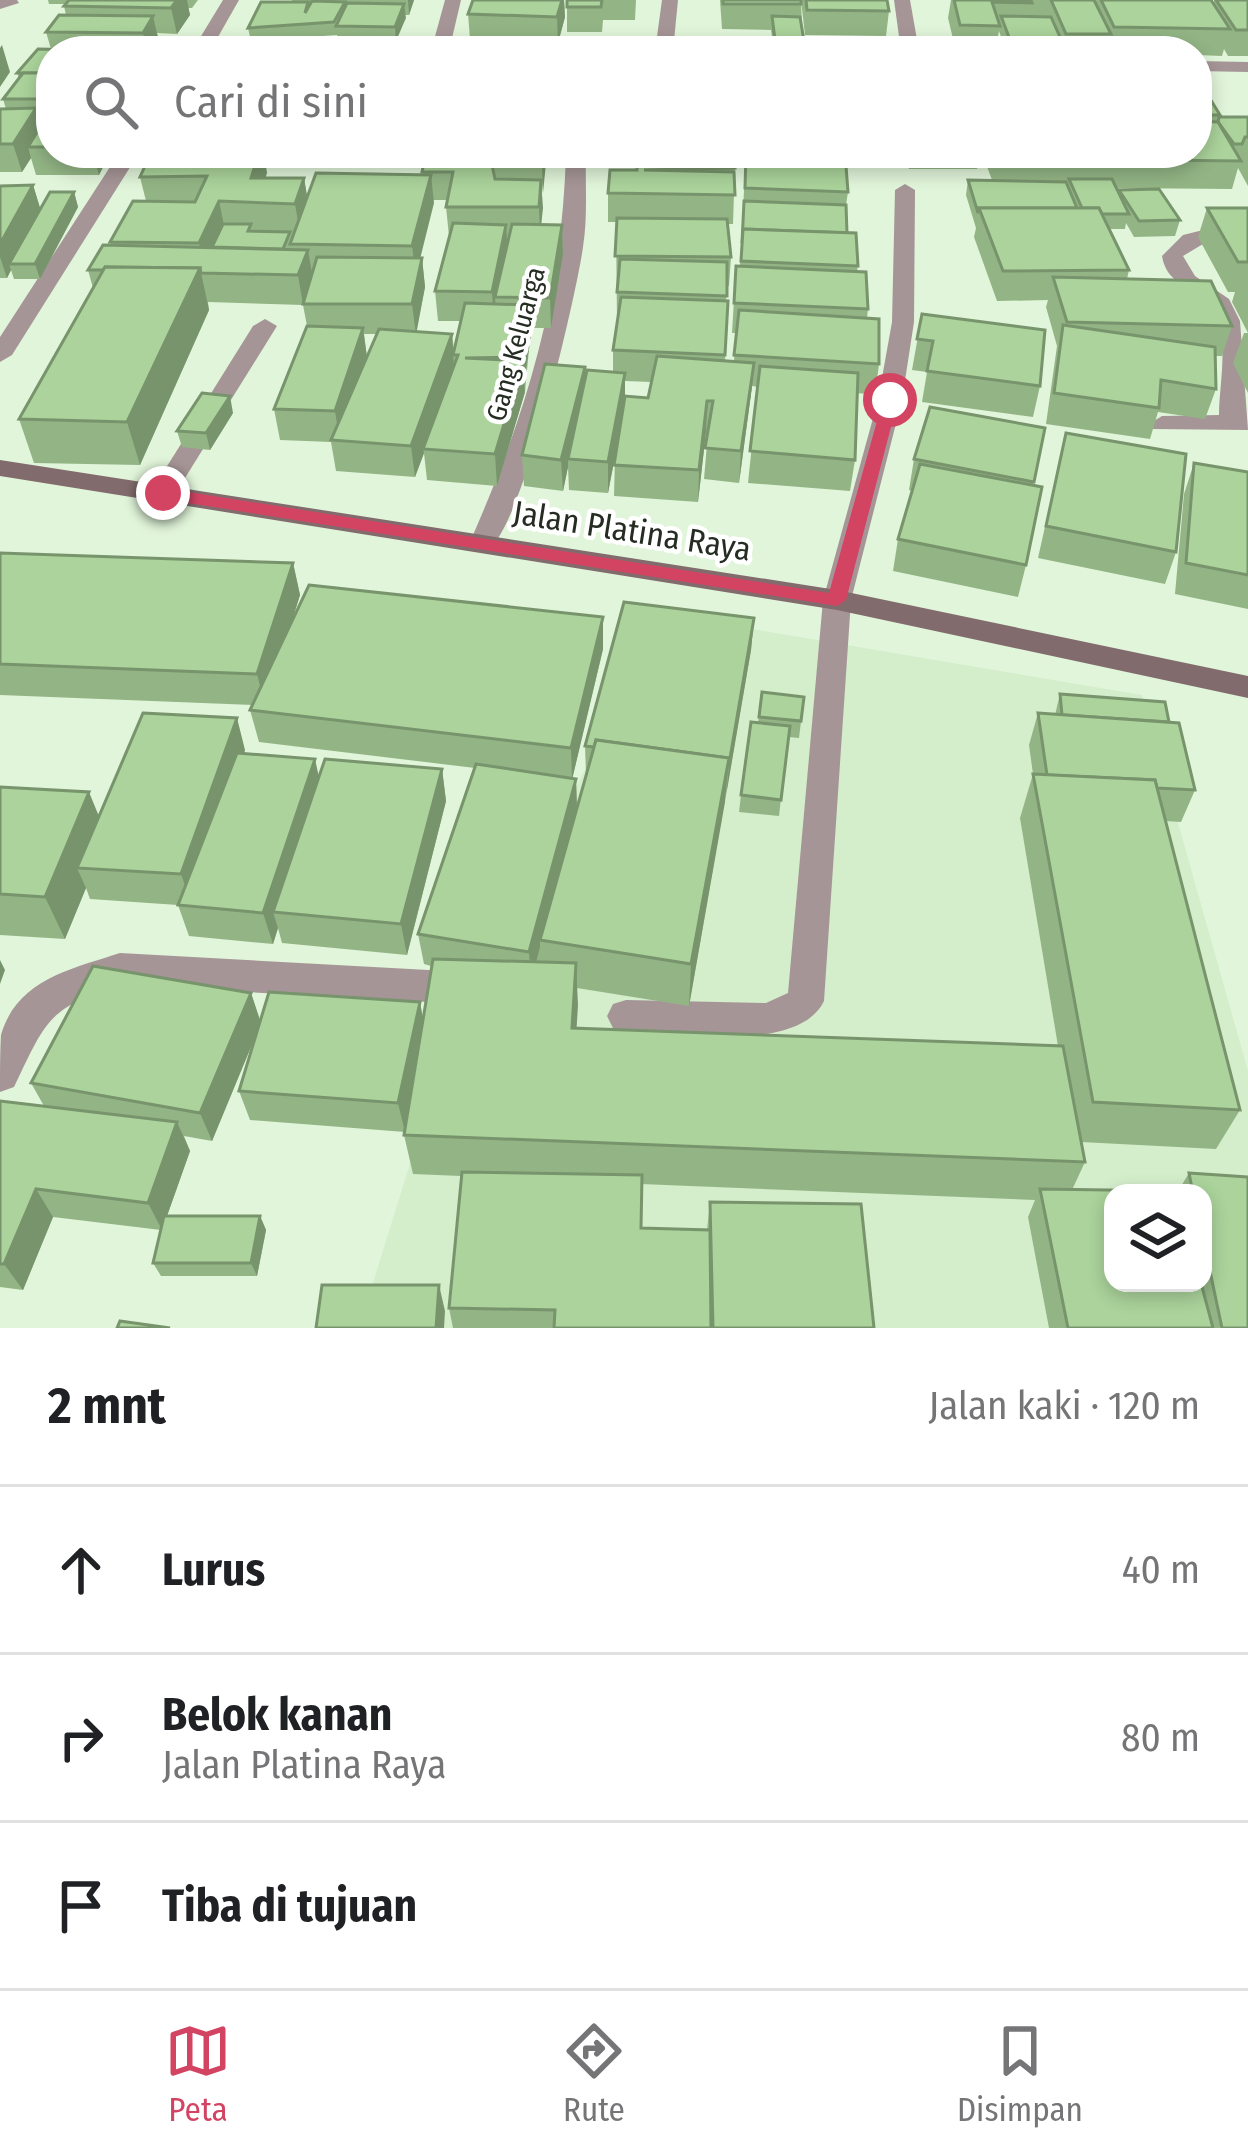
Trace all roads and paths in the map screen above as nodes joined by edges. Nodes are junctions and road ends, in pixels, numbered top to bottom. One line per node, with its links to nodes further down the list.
1 (231, 0): 5 (street)
2 (453, 0): 6 (street)
3 (670, 0): 7 (street)
4 (902, 0): 8 (street)
5 (210, 36)
6 (444, 36)
7 (666, 36)
8 (908, 36)
9 (1212, 67): 10 (street)
10 (1248, 67)
11 (119, 168): 16 (street)
12 (576, 168): 23 (street, Gang Keluarga)
13 (905, 190): 24 (street)
14 (1248, 225): 18 (street)
15 (265, 326): 17 (street)
16 (0, 355)
17 (212, 411)
18 (1240, 422): 19 (street)
19 (1162, 424)
20 (190, 448): 22 (street)
21 (0, 468): 22 (main road, Jalan Platina Raya)
22 (163, 493): 23 (main road, Jalan Platina Raya)
23 (483, 544): 24 (main road, Jalan Platina Raya)
24 (837, 600): 25 (main road, Jalan Platina Raya); 27 (street)
25 (1248, 687)
26 (512, 990): 28 (street)
27 (626, 1016)
28 (0, 1075)

